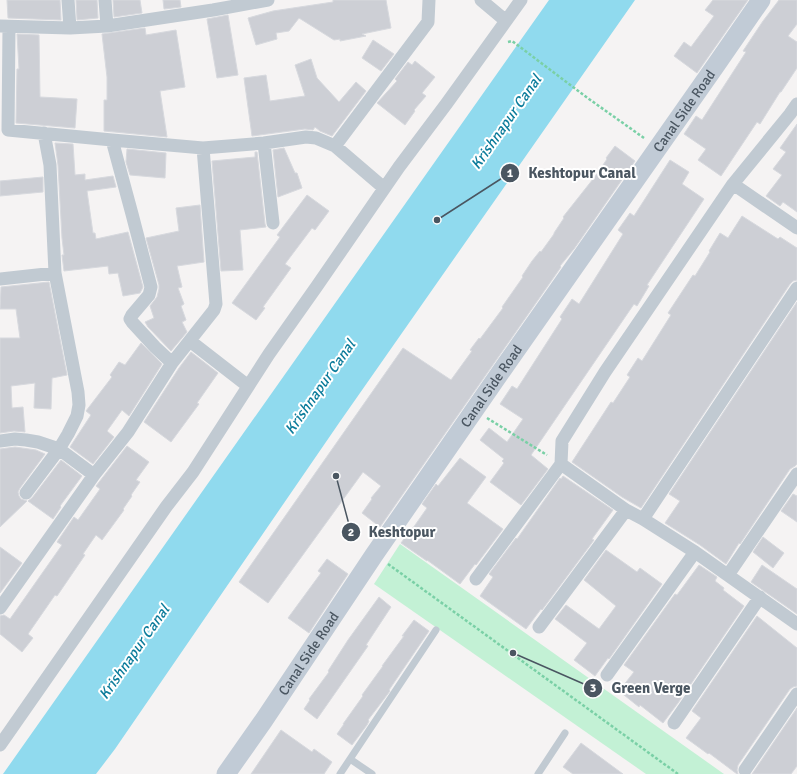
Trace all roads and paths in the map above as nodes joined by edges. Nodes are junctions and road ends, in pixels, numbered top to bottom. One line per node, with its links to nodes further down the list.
1 (68, 0): 11 (street)
2 (105, 0): 10 (street)
3 (268, 0): 10 (street)
4 (429, 0): 18 (street)
5 (481, 0): 8 (street)
6 (521, 0): 8 (street)
7 (761, 0): 20 (street, Canal Side Road)
8 (506, 21): 22 (street)
9 (4, 26): 11 (street); 14 (street)
10 (107, 26): 11 (street)
11 (70, 28)
12 (512, 41): 20 (path)
13 (797, 104): 21 (street)
14 (4, 129): 15 (street)
15 (44, 133): 16 (street); 25 (street)
16 (112, 140): 19 (street); 29 (street)
17 (264, 143): 18 (street); 19 (street); 23 (street)
18 (335, 146): 22 (street)
19 (203, 148): 28 (street)
20 (658, 148): 31 (street, Canal Side Road)
21 (733, 184): 24 (street); 34 (street)
22 (384, 188): 30 (street)
23 (273, 223)
24 (797, 228)
25 (55, 273): 26 (street); 33 (street)
26 (0, 279)
27 (797, 288): 39 (street)
28 (190, 341): 29 (street); 30 (street)
29 (172, 363): 36 (street)
30 (248, 386): 53 (street)
31 (474, 410): 34 (path); 41 (street, Canal Side Road)
32 (0, 441): 33 (street)
33 (59, 449): 36 (street); 37 (street)
34 (561, 464): 38 (street); 43 (street)
35 (797, 474): 42 (street)
36 (94, 475): 45 (street)
37 (26, 493)
38 (626, 510): 39 (street); 47 (street)
39 (643, 519): 40 (street)
40 (696, 552): 42 (street); 49 (street)
41 (374, 555): 56 (street, Canal Side Road); 60 (path)
42 (728, 575): 44 (street)
43 (476, 579)
44 (760, 597): 46 (street); 51 (street)
45 (0, 608)
46 (797, 624)
47 (539, 627)
48 (436, 630): 54 (lane)
49 (607, 675)
50 (797, 694): 55 (street)
51 (674, 723)
52 (565, 733): 59 (lane)
53 (0, 745)
54 (350, 759): 57 (lane); 58 (lane)
55 (745, 770)
56 (226, 774)
57 (340, 774)
58 (372, 774)
59 (538, 774)
60 (678, 774)

